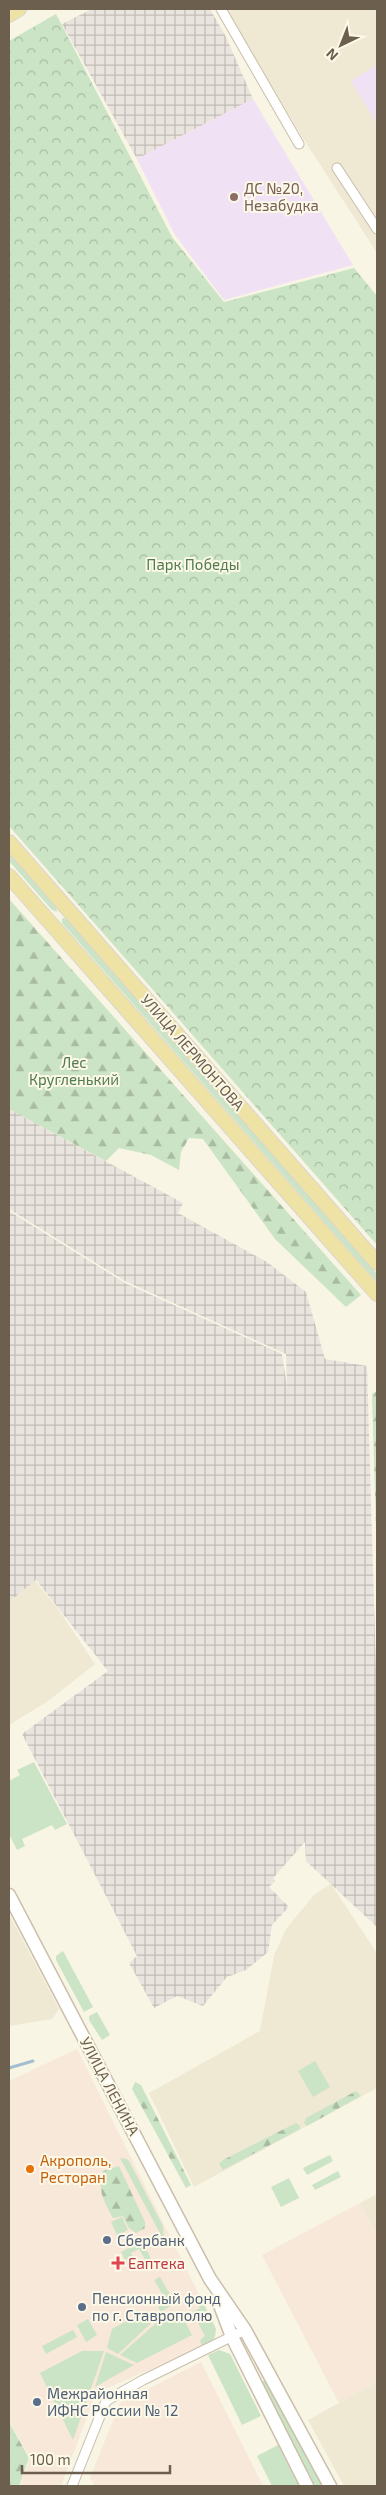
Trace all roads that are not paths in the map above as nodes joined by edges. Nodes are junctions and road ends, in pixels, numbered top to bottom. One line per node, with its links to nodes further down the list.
1 (19, 9): 3 (main road)
2 (221, 9): 4 (street)
3 (9, 15)
4 (299, 144)
5 (337, 168): 6 (street)
6 (377, 229)
7 (9, 842): 9 (main road, УЛИЦА ЛЕРМОНТОВА)
8 (9, 876): 10 (main road, УЛИЦА ЛЕРМОНТОВА)
9 (66, 908): 10 (main road); 11 (main road, УЛИЦА ЛЕРМОНТОВА)
10 (50, 924): 12 (main road, УЛИЦА ЛЕРМОНТОВА)
11 (377, 1263)
12 (377, 1294)
13 (9, 1894): 14 (main road, УЛИЦА ЛЕНИНА)
14 (210, 2279): 15 (main road, УЛИЦА ЛЕНИНА); 16 (main road, УЛИЦА ЛЕНИНА)
15 (245, 2330): 16 (street); 19 (main road, УЛИЦА ЛЕНИНА)
16 (232, 2336): 17 (street); 18 (main road, УЛИЦА ЛЕНИНА)
17 (72, 2486)
18 (307, 2486)
19 (330, 2486)

